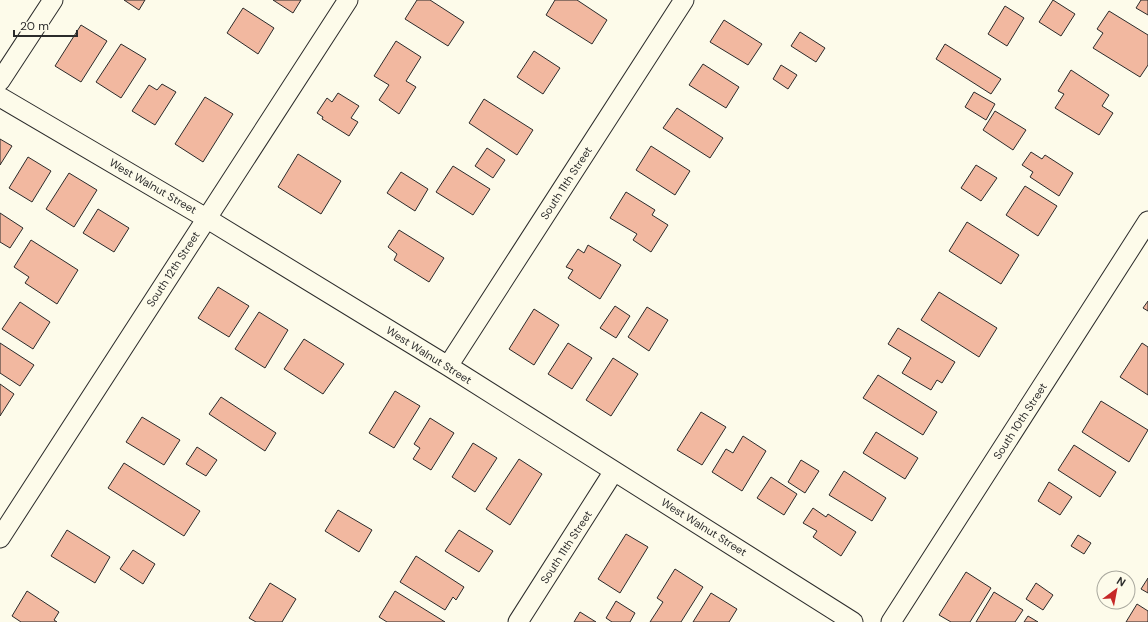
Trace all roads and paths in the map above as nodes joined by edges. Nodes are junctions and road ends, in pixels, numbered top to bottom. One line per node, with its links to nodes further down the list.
1 (53, 0): 4 (street)
2 (348, 0): 6 (street, South 12th Street)
3 (684, 0): 8 (street, South 11th Street)
4 (0, 81)
5 (0, 97): 6 (street, West Walnut Street)
6 (206, 218): 8 (street, West Walnut Street); 10 (street, South 12th Street)
7 (1148, 221): 13 (street, South 10th Street)
8 (448, 366): 9 (street, West Walnut Street)
9 (614, 471): 11 (street, South 11th Street); 12 (street, West Walnut Street)
10 (0, 538)
11 (518, 622)
12 (853, 622)
13 (891, 622)

